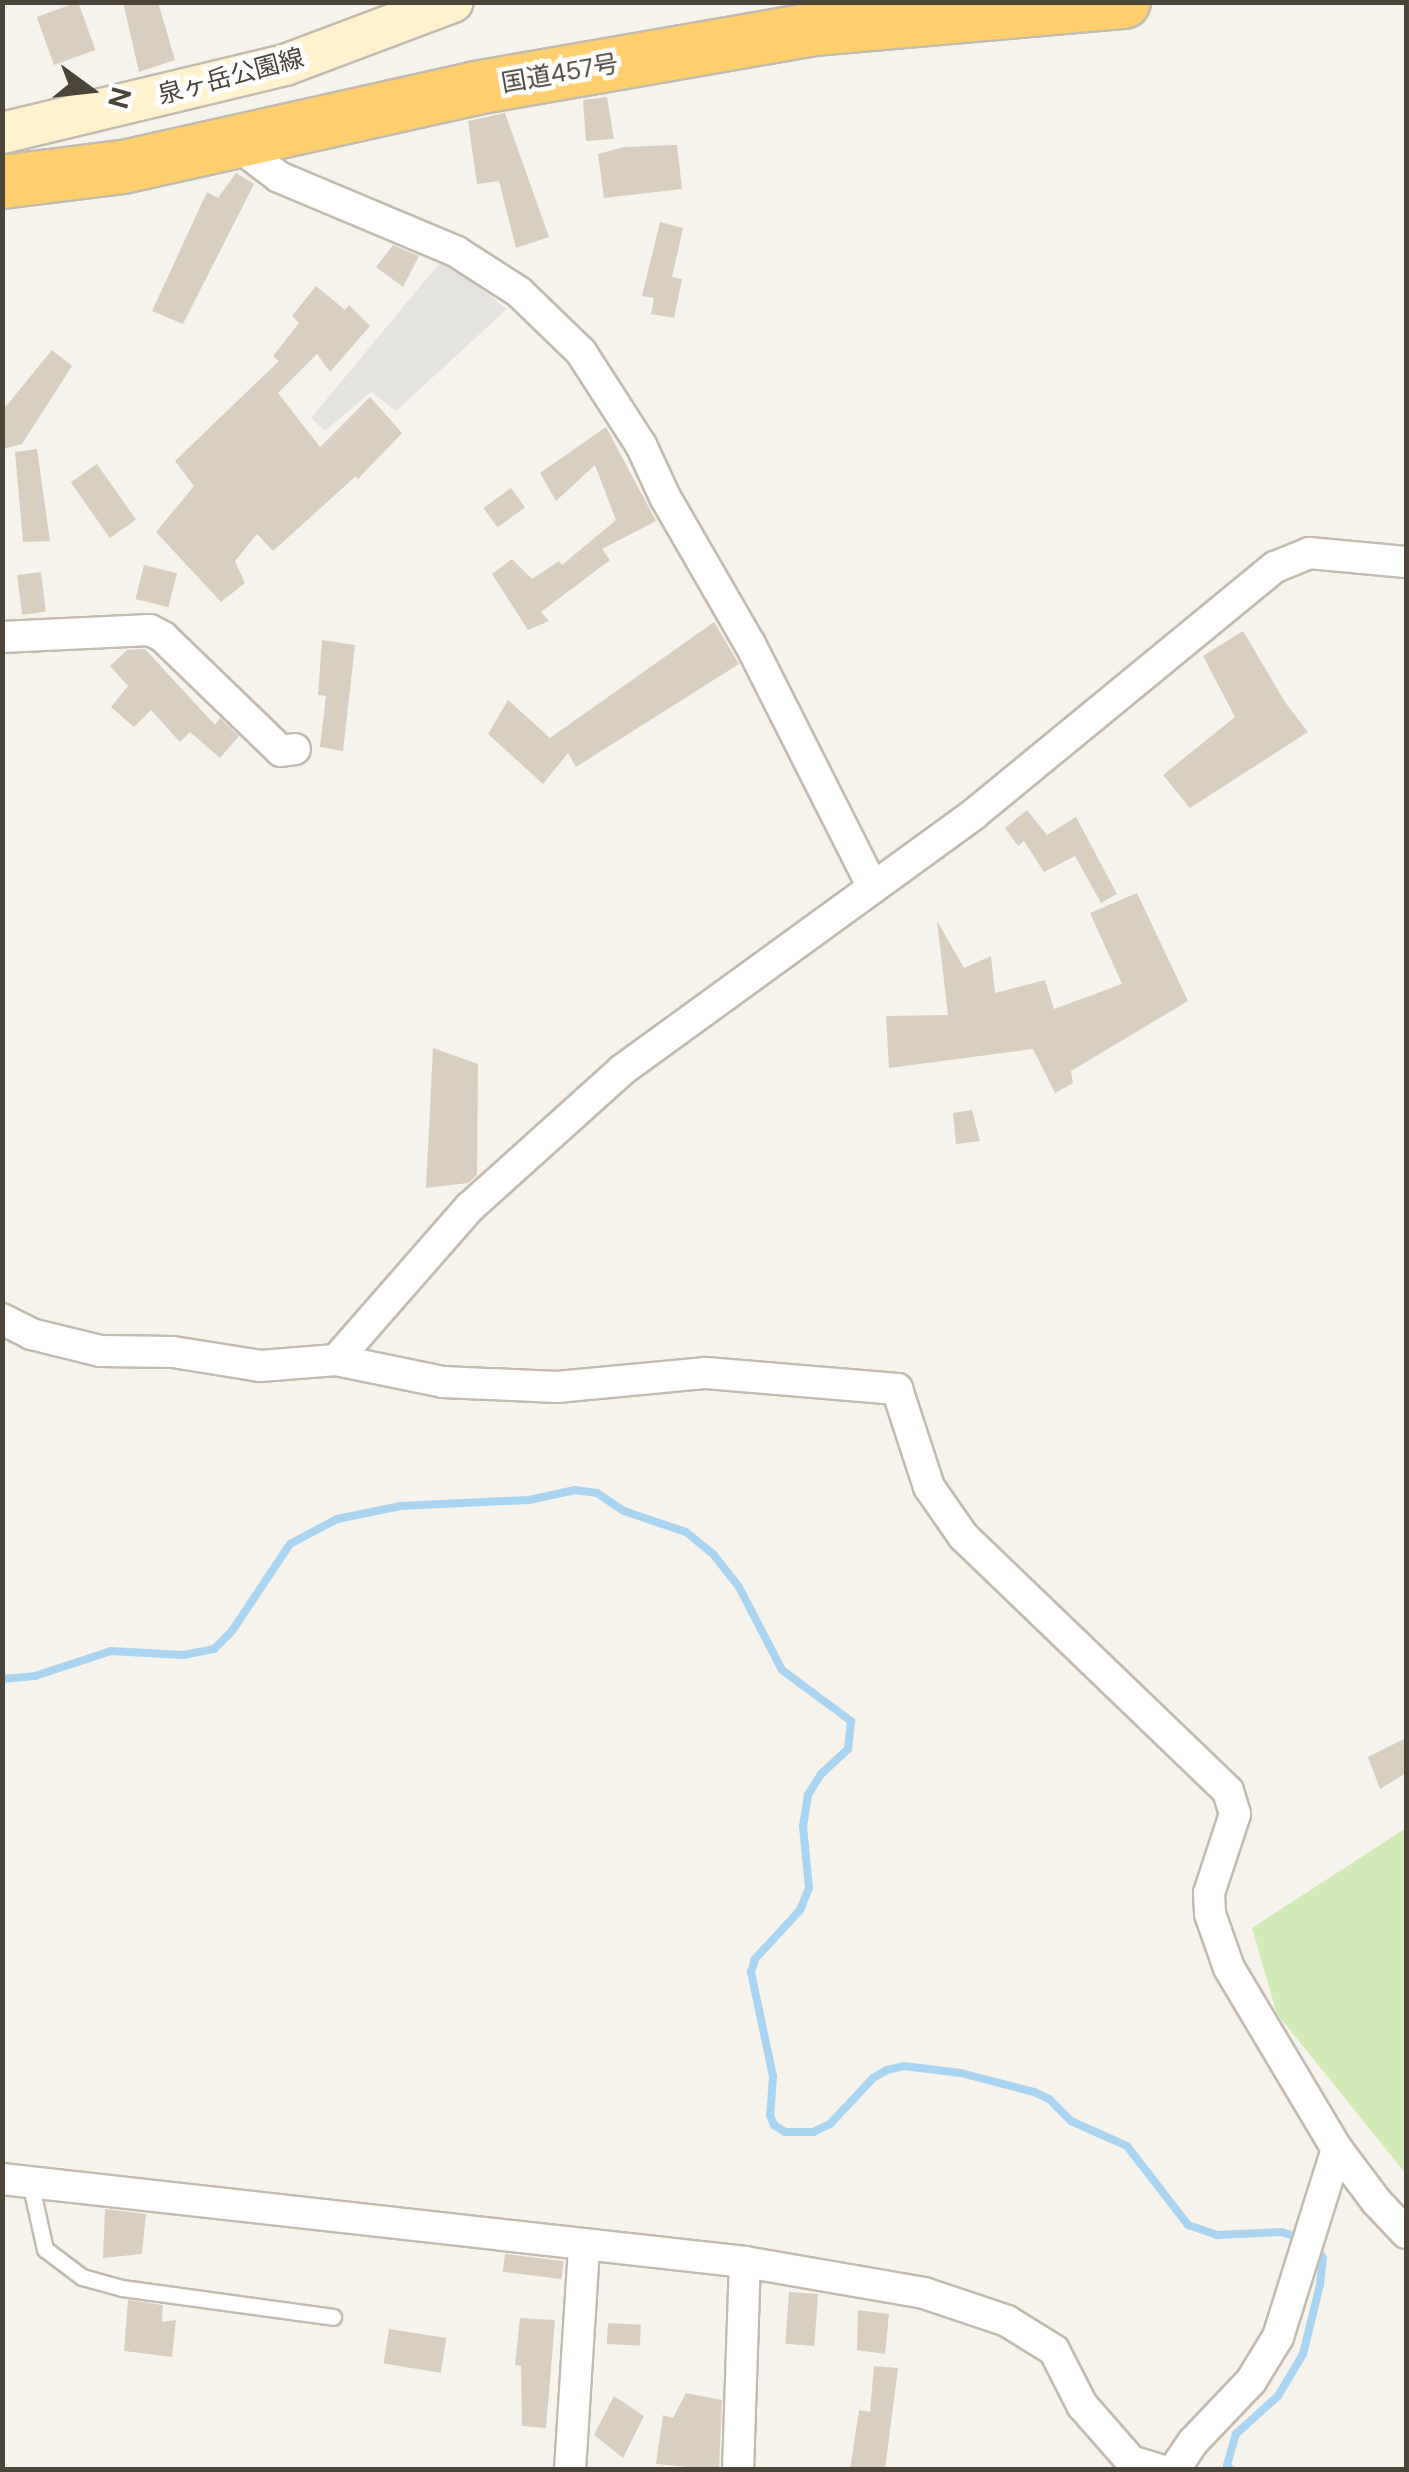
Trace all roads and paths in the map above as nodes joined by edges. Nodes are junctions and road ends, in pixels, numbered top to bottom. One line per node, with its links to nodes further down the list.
1 (453, 2): 4 (main road, 泉ヶ岳公園線)
2 (1124, 2): 3 (highway, 国道457号)
3 (1089, 3): 5 (highway, 国道457号)
4 (2, 133)
5 (233, 142): 6 (highway, 国道457号); 10 (street)
6 (2, 182)
7 (1406, 562): 10 (street)
8 (2, 637): 9 (street)
9 (295, 749)
10 (872, 888): 12 (street)
11 (2, 1319): 12 (street)
12 (336, 1360): 13 (street)
13 (1337, 2149): 15 (street); 22 (street)
14 (16, 2181): 16 (street); 18 (lane)
15 (1406, 2233)
16 (584, 2246): 17 (street); 19 (street)
17 (745, 2262): 20 (street); 21 (street)
18 (333, 2317)
19 (570, 2470)
20 (738, 2470)
21 (1160, 2470)
22 (1174, 2470)

